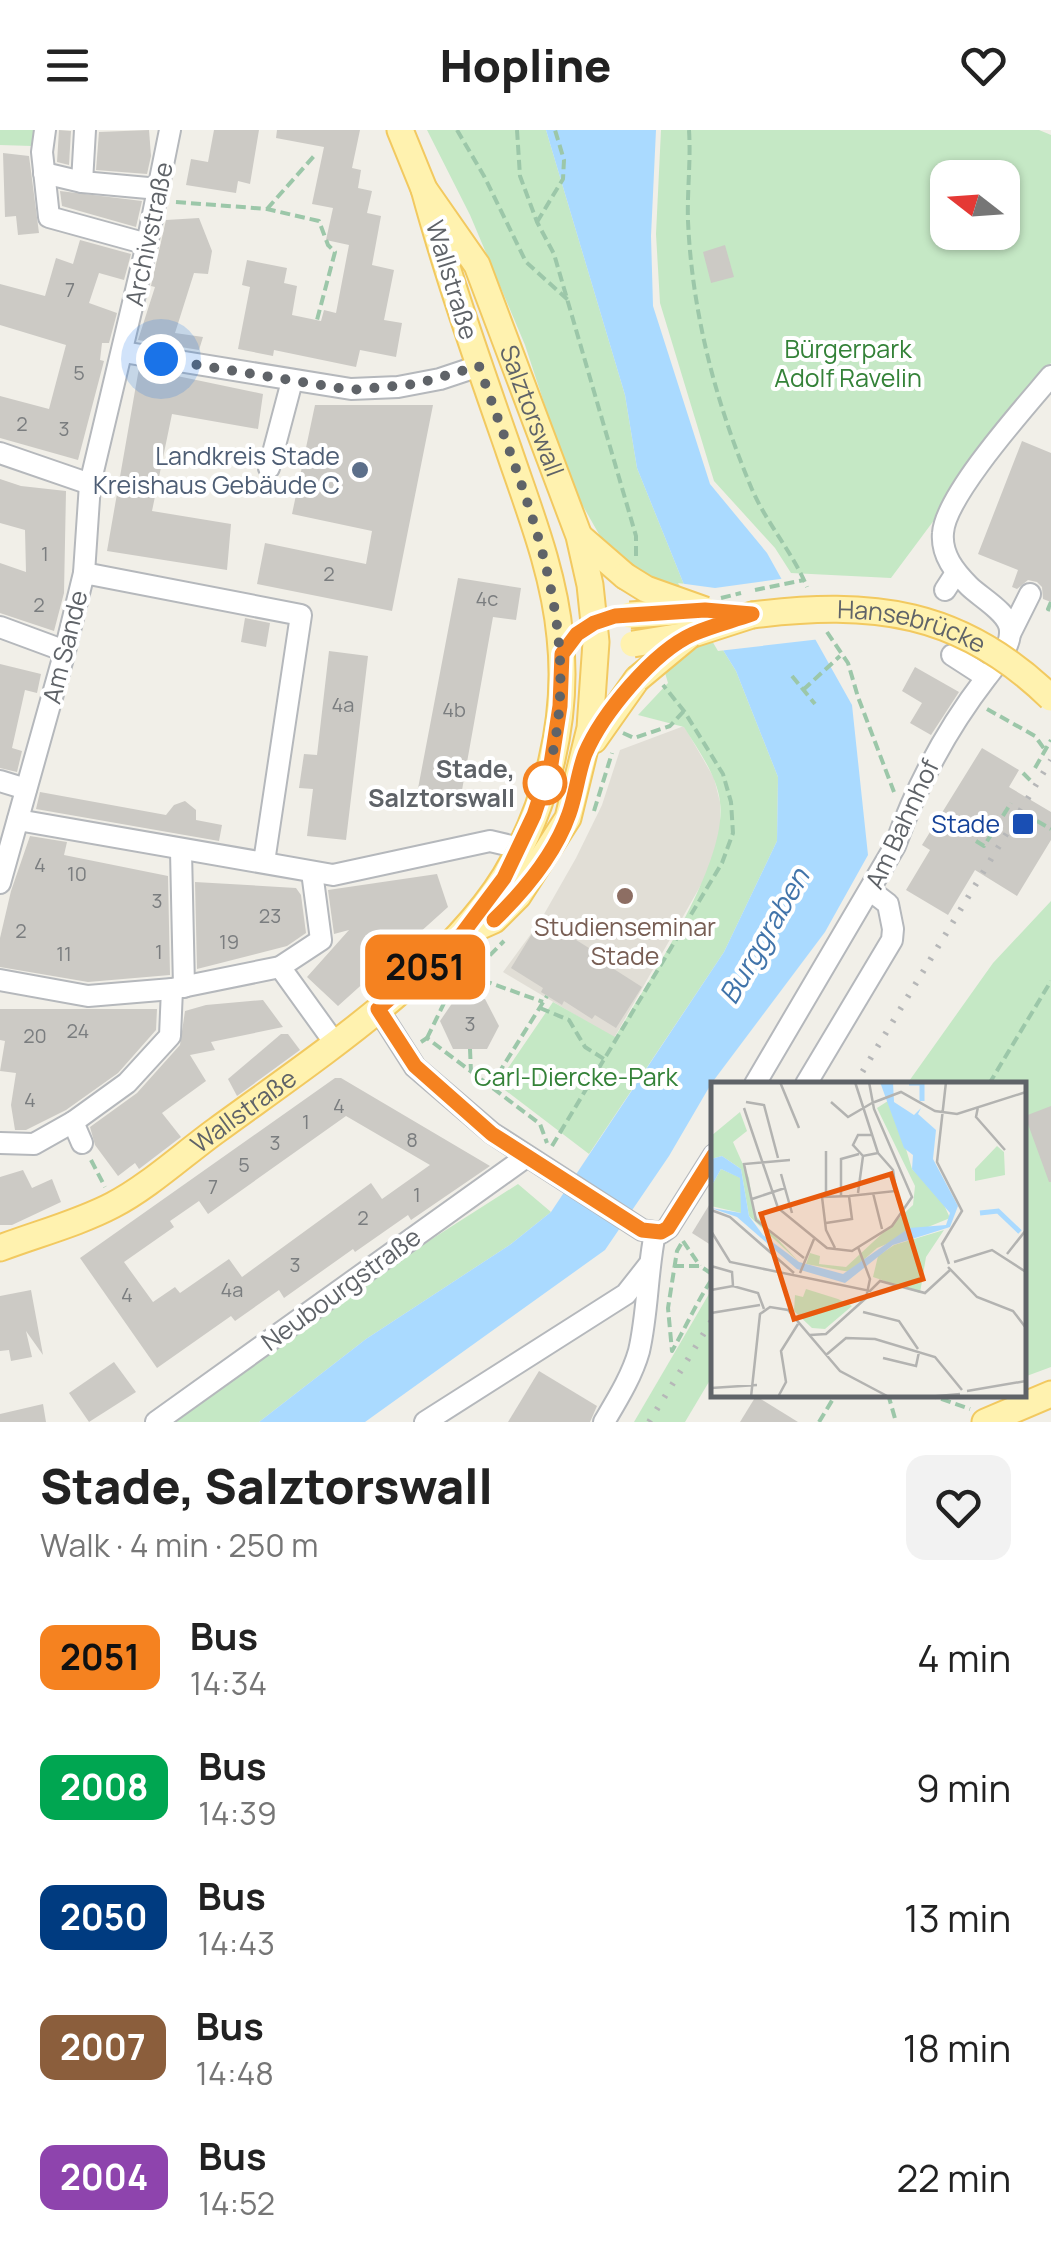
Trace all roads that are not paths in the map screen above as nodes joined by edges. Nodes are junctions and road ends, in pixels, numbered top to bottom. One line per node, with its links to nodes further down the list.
1 (45, 130): 5 (street)
2 (85, 130): 6 (street)
3 (171, 130): 8 (street, Archivstraße)
4 (400, 130): 7 (main road, Salztorswall)
5 (44, 174): 6 (street); 9 (street)
6 (82, 182): 8 (street)
7 (424, 189): 11 (main road, Salztorswall); 12 (main road, Wallstraße)
8 (158, 195): 9 (street, Archivstraße)
9 (147, 244): 10 (street, Archivstraße)
10 (123, 352): 14 (street); 17 (street, Archivstraße)
11 (511, 355): 12 (main road); 18 (main road, Salztorswall)
12 (479, 366): 14 (street); 21 (main road, Wallstraße)
13 (1051, 376): 25 (street)
14 (292, 381): 16 (street)
15 (0, 454): 17 (street)
16 (269, 468)
17 (90, 484): 19 (street, Archivstraße)
18 (579, 536): 22 (main road, Hansebrücke, bridge); 26 (main road, Wallstraße)
19 (84, 573): 28 (street, Am Sande); 39 (street, Am Sande)
20 (1030, 594): 25 (street, Am Bahnhof)
21 (556, 605): 26 (main road); 29 (main road, Wallstraße)
22 (705, 610): 23 (main road, Hansebrücke); 26 (main road, Hansebrücke, bridge)
23 (752, 614): 27 (main road, Hansebrücke); 32 (main road, Hansebrücke, bridge)
24 (0, 627): 28 (street)
25 (1011, 632): 31 (street, Am Bahnhof)
26 (590, 633): 27 (main road, Hansebrücke, bridge); 29 (main road); 33 (main road, Wallstraße)
27 (690, 635): 33 (main road, Hansebrücke, bridge)
28 (66, 651): 35 (street, Am Sande)
29 (562, 654): 37 (main road, Wallstraße)
30 (952, 656): 31 (street)
31 (986, 678): 42 (street, Am Bahnhof)
32 (1051, 698)
33 (586, 753): 43 (main road, Wallstraße)
34 (0, 781): 35 (street)
35 (26, 789): 36 (street, Am Sande)
36 (18, 820): 38 (street); 41 (street, Am Sande)
37 (520, 848): 40 (street); 43 (main road, Wallstraße)
38 (181, 850): 39 (street); 46 (street)
39 (264, 862): 40 (street)
40 (312, 872): 44 (street)
41 (0, 883)
42 (871, 891): 49 (street, Am Bahnhof); 50 (street)
43 (462, 934): 47 (main road, Wallstraße)
44 (280, 966): 46 (street); 48 (street)
45 (0, 980): 46 (street)
46 (178, 988): 51 (street)
47 (378, 1009): 48 (main road, Wallstraße); 54 (street)
48 (334, 1042): 57 (main road, Wallstraße)
49 (756, 1082)
50 (807, 1082)
51 (72, 1122): 52 (street); 53 (street)
52 (0, 1143)
53 (82, 1143)
54 (526, 1157): 56 (street); 61 (street, Neubourgstraße)
55 (711, 1160): 56 (street)
56 (645, 1229): 58 (street)
57 (0, 1248)
58 (648, 1266): 62 (street); 63 (street)
59 (1051, 1394): 60 (main road)
60 (988, 1419)
61 (156, 1422)
62 (425, 1422)
63 (604, 1422)

